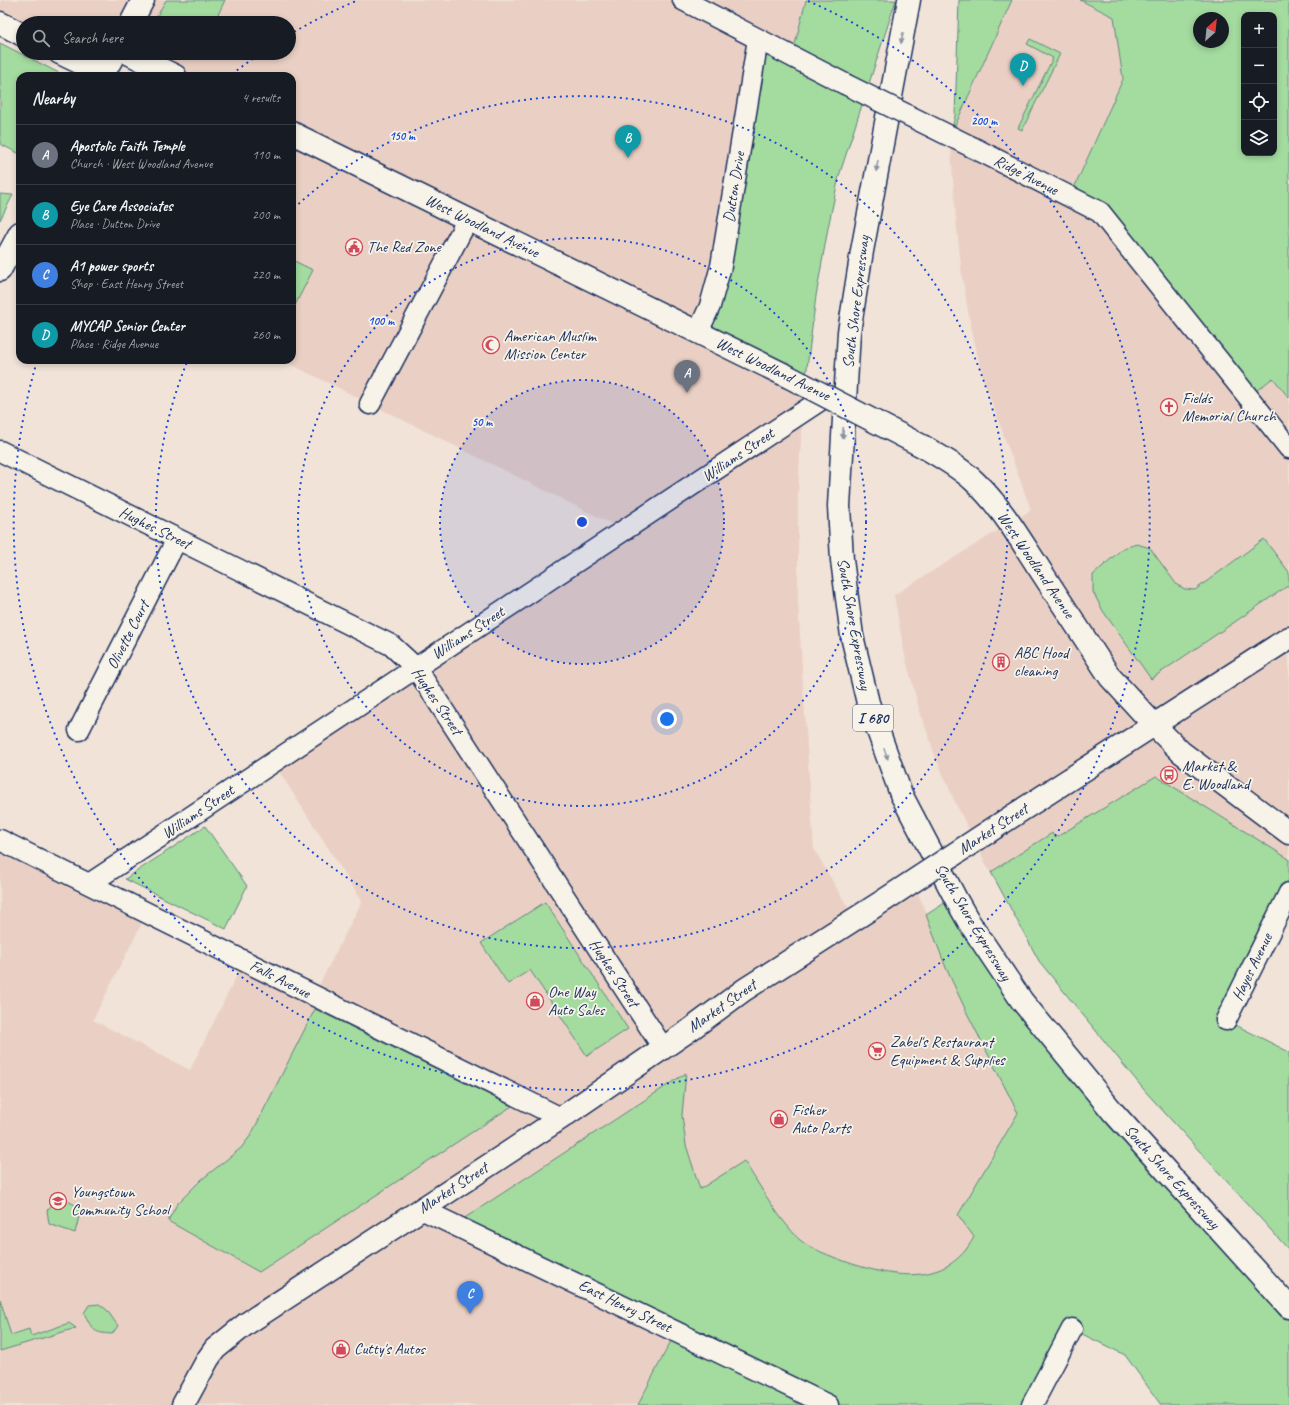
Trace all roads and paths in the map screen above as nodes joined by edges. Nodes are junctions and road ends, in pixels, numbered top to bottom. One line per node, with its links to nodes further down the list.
1 (143, 0): 4 (main road)
2 (683, 0): 7 (street, Ridge Avenue)
3 (909, 0): 36 (main road, South Shore Expressway / I 680, one-way to 36)
4 (135, 16)
5 (0, 23): 6 (main road)
6 (16, 31)
7 (758, 39): 18 (street, Dutton Drive); 21 (street, Ridge Avenue, bridge)
8 (74, 60): 11 (main road)
9 (111, 60): 12 (main road)
10 (142, 60): 13 (main road)
11 (97, 72)
12 (105, 72)
13 (167, 72)
14 (296, 135): 15 (main road, West Woodland Avenue)
15 (468, 220): 18 (main road, West Woodland Avenue); 20 (street)
16 (16, 241): 17 (main road)
17 (0, 270)
18 (698, 332): 19 (main road, West Woodland Avenue, bridge)
19 (827, 396): 25 (street, Williams Street); 26 (main road, West Woodland Avenue, bridge)
20 (370, 404)
21 (1289, 448)
22 (0, 451): 23 (street, Hughes Street)
23 (177, 539): 25 (street, Hughes Street); 27 (street, Olivette Court)
24 (1289, 638): 26 (main road, Market Street)
25 (416, 668): 30 (street, Williams Street); 33 (street, Hughes Street)
26 (1154, 725): 28 (main road, West Woodland Avenue); 33 (main road, Market Street, bridge)
27 (79, 730)
28 (1289, 833)
29 (0, 840): 30 (street, Falls Avenue)
30 (89, 884): 34 (street, Falls Avenue)
31 (1289, 893): 32 (street, Hayes Avenue)
32 (1226, 1020)
33 (662, 1048): 34 (main road, Market Street)
34 (561, 1118): 35 (main road, Market Street)
35 (421, 1209): 38 (main road, Market Street); 39 (street, East Henry Street)
36 (1289, 1307)
37 (1072, 1329): 40 (street)
38 (183, 1405)
39 (828, 1405)
40 (1032, 1405)

